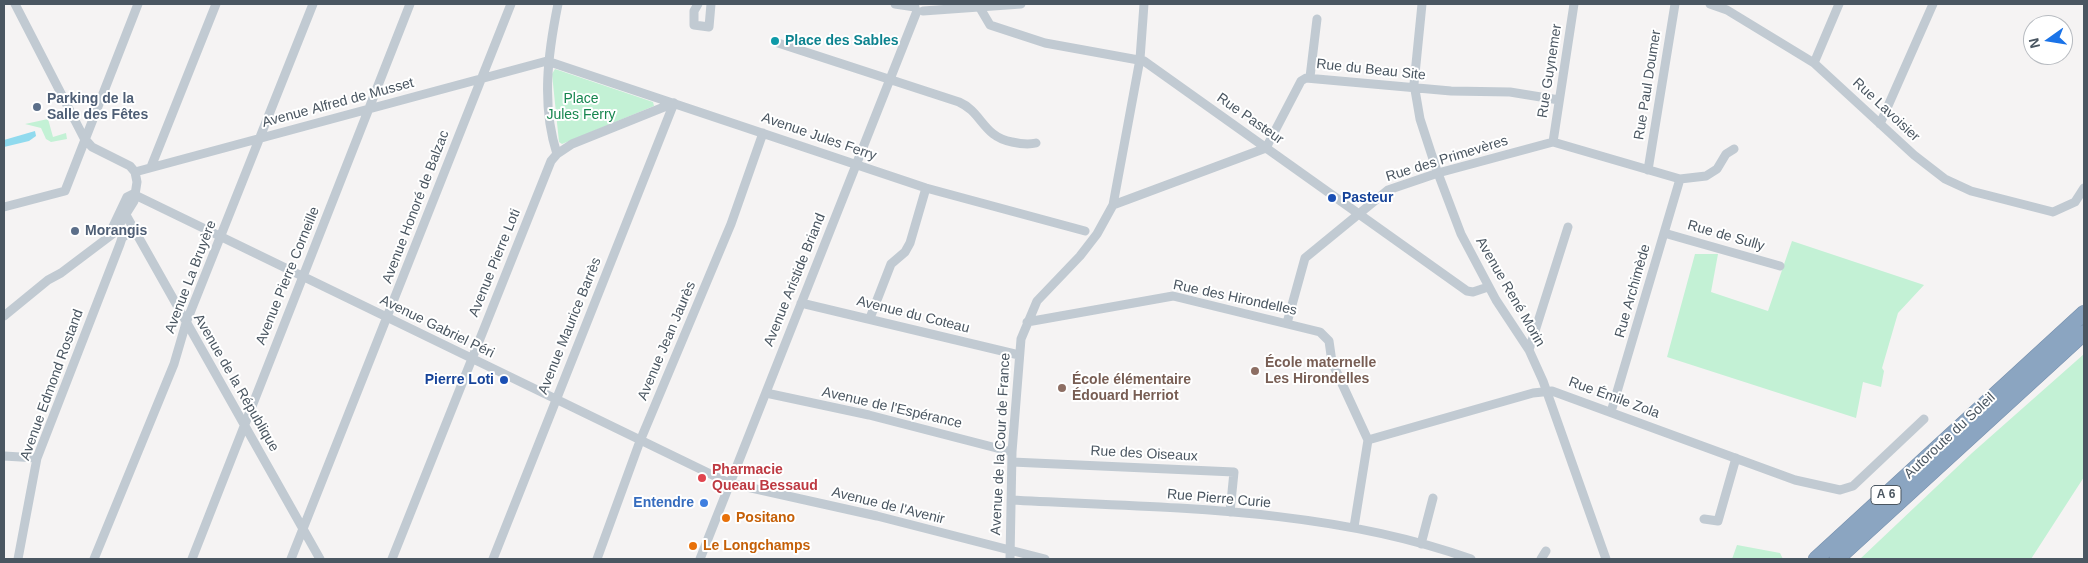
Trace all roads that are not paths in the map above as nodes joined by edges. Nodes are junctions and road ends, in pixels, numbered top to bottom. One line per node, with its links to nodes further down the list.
1 (15, 4): 36 (street)
2 (138, 4): 36 (street)
3 (216, 4): 43 (street)
4 (313, 4): 35 (street, Avenue La Bruyère)
5 (410, 4): 32 (street, Avenue Pierre Corneille)
6 (511, 4): 27 (street, Avenue Honoré de Balzac)
7 (558, 4): 24 (street)
8 (698, 4): 9 (street)
9 (711, 4)
10 (895, 4): 19 (street)
11 (1021, 4): 20 (street)
12 (1144, 4): 23 (street, Avenue de la Cour de France)
13 (1422, 4): 29 (street, Avenue René Morin)
14 (1574, 4): 30 (street, Rue Guynemer)
15 (1674, 4): 44 (street, Rue Paul Doumer)
16 (1710, 4): 25 (street, Rue Lavoisier)
17 (1839, 4): 25 (street)
18 (1933, 4): 33 (street)
19 (919, 7): 20 (street); 28 (street, Avenue Aristide Briand)
20 (980, 8): 23 (street, Rue Pasteur)
21 (1317, 19): 26 (street)
22 (775, 42): 28 (street)
23 (1140, 59): 39 (street, Rue Pasteur); 52 (street, Avenue de la Cour de France)
24 (547, 61): 27 (street, Avenue Alfred de Musset); 31 (street, Avenue Jules Ferry); 41 (street)
25 (1814, 63): 33 (street, Rue Lavoisier)
26 (1310, 77): 29 (street, Rue du Beau Site); 39 (street, Rue du Beau Site)
27 (480, 79): 32 (street, Avenue Alfred de Musset); 68 (street, Avenue Honoré de Balzac)
28 (889, 80): 38 (street); 42 (street, Avenue Aristide Briand)
29 (1415, 88): 30 (street, Rue du Beau Site); 46 (street, Avenue René Morin)
30 (1559, 100): 37 (street, Rue Guynemer)
31 (674, 103): 34 (street, Avenue Jules Ferry); 41 (street, Avenue Pierre Loti); 79 (street, Avenue Maurice Barrès)
32 (369, 109): 35 (street, Avenue Alfred de Musset); 63 (street, Avenue Pierre Corneille)
33 (1880, 124): 55 (street, Rue Lavoisier)
34 (763, 132): 42 (street, Avenue Jules Ferry); 84 (street, Avenue Jean Jaurès)
35 (259, 138): 43 (street, Avenue Alfred de Musset); 61 (street, Avenue La Bruyère)
36 (86, 140): 45 (street); 53 (street)
37 (1553, 142): 44 (street); 46 (street, Rue des Primevères)
38 (1036, 143)
39 (1266, 148): 52 (street); 56 (street, Rue Pasteur)
40 (1734, 149): 47 (street)
41 (557, 154): 76 (street, Avenue Pierre Loti)
42 (856, 165): 48 (street, Avenue Jules Ferry); 65 (street, Avenue Aristide Briand)
43 (151, 167): 45 (street, Avenue Alfred de Musset)
44 (1648, 170): 47 (street)
45 (136, 172): 50 (street)
46 (1438, 173): 56 (street, Rue des Primevères); 64 (street, Avenue René Morin)
47 (1680, 179): 60 (street, Rue Archimède)
48 (926, 188): 59 (street, Avenue Jules Ferry); 69 (street)
49 (2084, 188): 55 (street)
50 (133, 194): 54 (street); 61 (street, Avenue Gabriel Péri)
51 (2084, 204): 55 (street)
52 (1113, 206): 70 (street, Avenue de la Cour de France)
53 (4, 207)
54 (123, 212): 58 (street, Avenue de la République); 67 (street)
55 (2054, 212)
56 (1360, 213): 64 (street, Rue Pasteur); 72 (street, Rue des Primevères)
57 (1568, 226): 74 (street)
58 (134, 230): 71 (street, Avenue de la République); 87 (street, Avenue Edmond Rostand)
59 (1085, 231)
60 (1664, 232): 62 (street, Rue de Sully); 80 (street, Rue Archimède)
61 (220, 236): 63 (street, Avenue Gabriel Péri); 71 (street, Avenue La Bruyère)
62 (1780, 266)
63 (302, 276): 68 (street, Avenue Gabriel Péri); 82 (street, Avenue Pierre Corneille)
64 (1488, 287): 74 (street, Avenue René Morin)
65 (800, 303): 69 (street, Avenue du Coteau); 78 (street, Avenue Aristide Briand)
66 (2084, 313): 111 (highway, Autoroute du Soleil / A 6)
67 (4, 316)
68 (387, 317): 76 (street, Avenue Gabriel Péri); 96 (street, Avenue Honoré de Balzac)
69 (870, 318): 75 (street, Avenue du Coteau)
70 (1027, 322): 72 (street, Rue des Hirondelles); 75 (street, Avenue de la Cour de France)
71 (186, 323): 82 (street, Avenue de la République); 100 (street, Avenue La Bruyère)
72 (1287, 323): 83 (street, Rue des Hirondelles)
73 (2084, 333): 112 (highway, Autoroute du Soleil / A 6)
74 (1529, 350): 77 (street, Avenue René Morin)
75 (1019, 355): 85 (street, Avenue de la Cour de France)
76 (472, 358): 79 (street, Avenue Gabriel Péri); 104 (street, Avenue Pierre Loti)
77 (1547, 392): 80 (street, Rue Émile Zola); 83 (street, Rue Émile Zola); 110 (street, Avenue René Morin)
78 (766, 393): 85 (street, Avenue de l'Espérance); 90 (street, Avenue Aristide Briand)
79 (555, 400): 84 (street, Avenue Gabriel Péri); 105 (street, Avenue Maurice Barrès)
80 (1611, 412): 88 (street, Rue Émile Zola)
81 (1924, 419): 88 (street, Rue Émile Zola)
82 (244, 425): 96 (street, Avenue de la République); 101 (street, Avenue Pierre Corneille)
83 (1368, 440): 95 (street)
84 (640, 441): 90 (street, Avenue Gabriel Péri); 106 (street, Avenue Jean Jaurès)
85 (1012, 452): 89 (street, Avenue de la Cour de France)
86 (4, 456): 87 (street)
87 (37, 458): 99 (street, Avenue Edmond Rostand)
88 (1736, 458): 94 (street)
89 (1012, 462): 92 (street, Avenue de la Cour de France); 93 (street, Rue des Oiseaux)
90 (729, 483): 98 (street, Avenue de l'Avenir); 107 (street, Avenue Aristide Briand)
91 (1433, 498): 97 (street)
92 (1011, 500): 93 (street, Rue Pierre Curie); 98 (street, Avenue de la Cour de France)
93 (1230, 512): 95 (street, Rue Pierre Curie)
94 (1704, 519)
95 (1354, 527): 97 (street, Rue Pierre Curie)
96 (303, 530): 102 (street, Avenue Honoré de Balzac); 103 (street, Avenue de la République)
97 (1421, 544): 109 (street, Rue Pierre Curie)
98 (1010, 555): 108 (street, Avenue de l'Avenir)
99 (18, 559)
100 (94, 559)
101 (192, 559)
102 (291, 559)
103 (320, 559)
104 (392, 559)
105 (493, 559)
106 (597, 559)
107 (700, 559)
108 (1045, 559)
109 (1471, 559)
110 (1606, 559)
111 (1816, 559)
112 (1837, 559)

